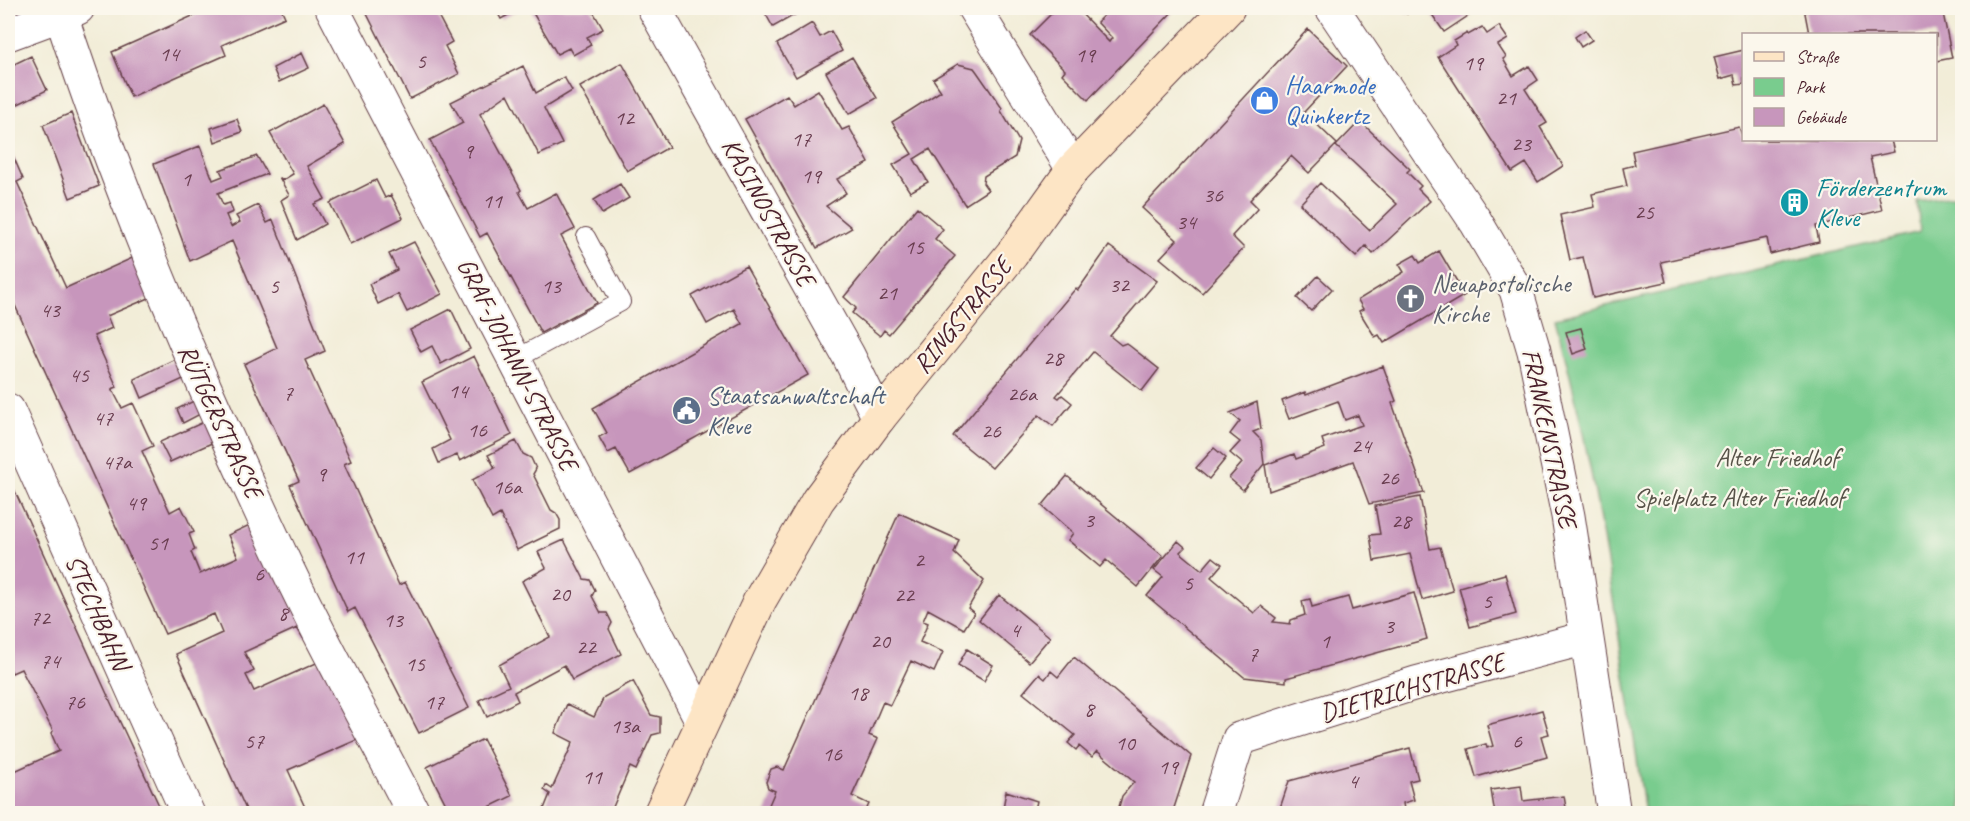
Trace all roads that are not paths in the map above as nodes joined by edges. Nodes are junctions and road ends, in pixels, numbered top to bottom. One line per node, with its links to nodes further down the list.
1 (332, 8): 10 (street, GRAF-JOHANN-STRASSE)
2 (654, 8): 12 (street, KASINOSTRASSE)
3 (974, 8): 8 (street)
4 (1228, 8): 8 (main road, RINGSTRASSE)
5 (1332, 8): 13 (street, FRANKENSTRASSE)
6 (69, 11): 7 (street); 16 (street, RÜTGERSTRASSE)
7 (8, 34)
8 (1073, 169): 12 (main road, RINGSTRASSE)
9 (586, 237): 10 (lane)
10 (516, 359): 14 (street, GRAF-JOHANN-STRASSE)
11 (8, 410): 15 (street, STECHBAHN)
12 (879, 418): 14 (main road, RINGSTRASSE)
13 (1586, 638): 18 (street, DIETRICHSTRASSE); 19 (street, FRANKENSTRASSE)
14 (702, 721): 17 (main road, RINGSTRASSE)
15 (188, 813)
16 (414, 813)
17 (660, 813)
18 (1215, 813)
19 (1614, 813)

